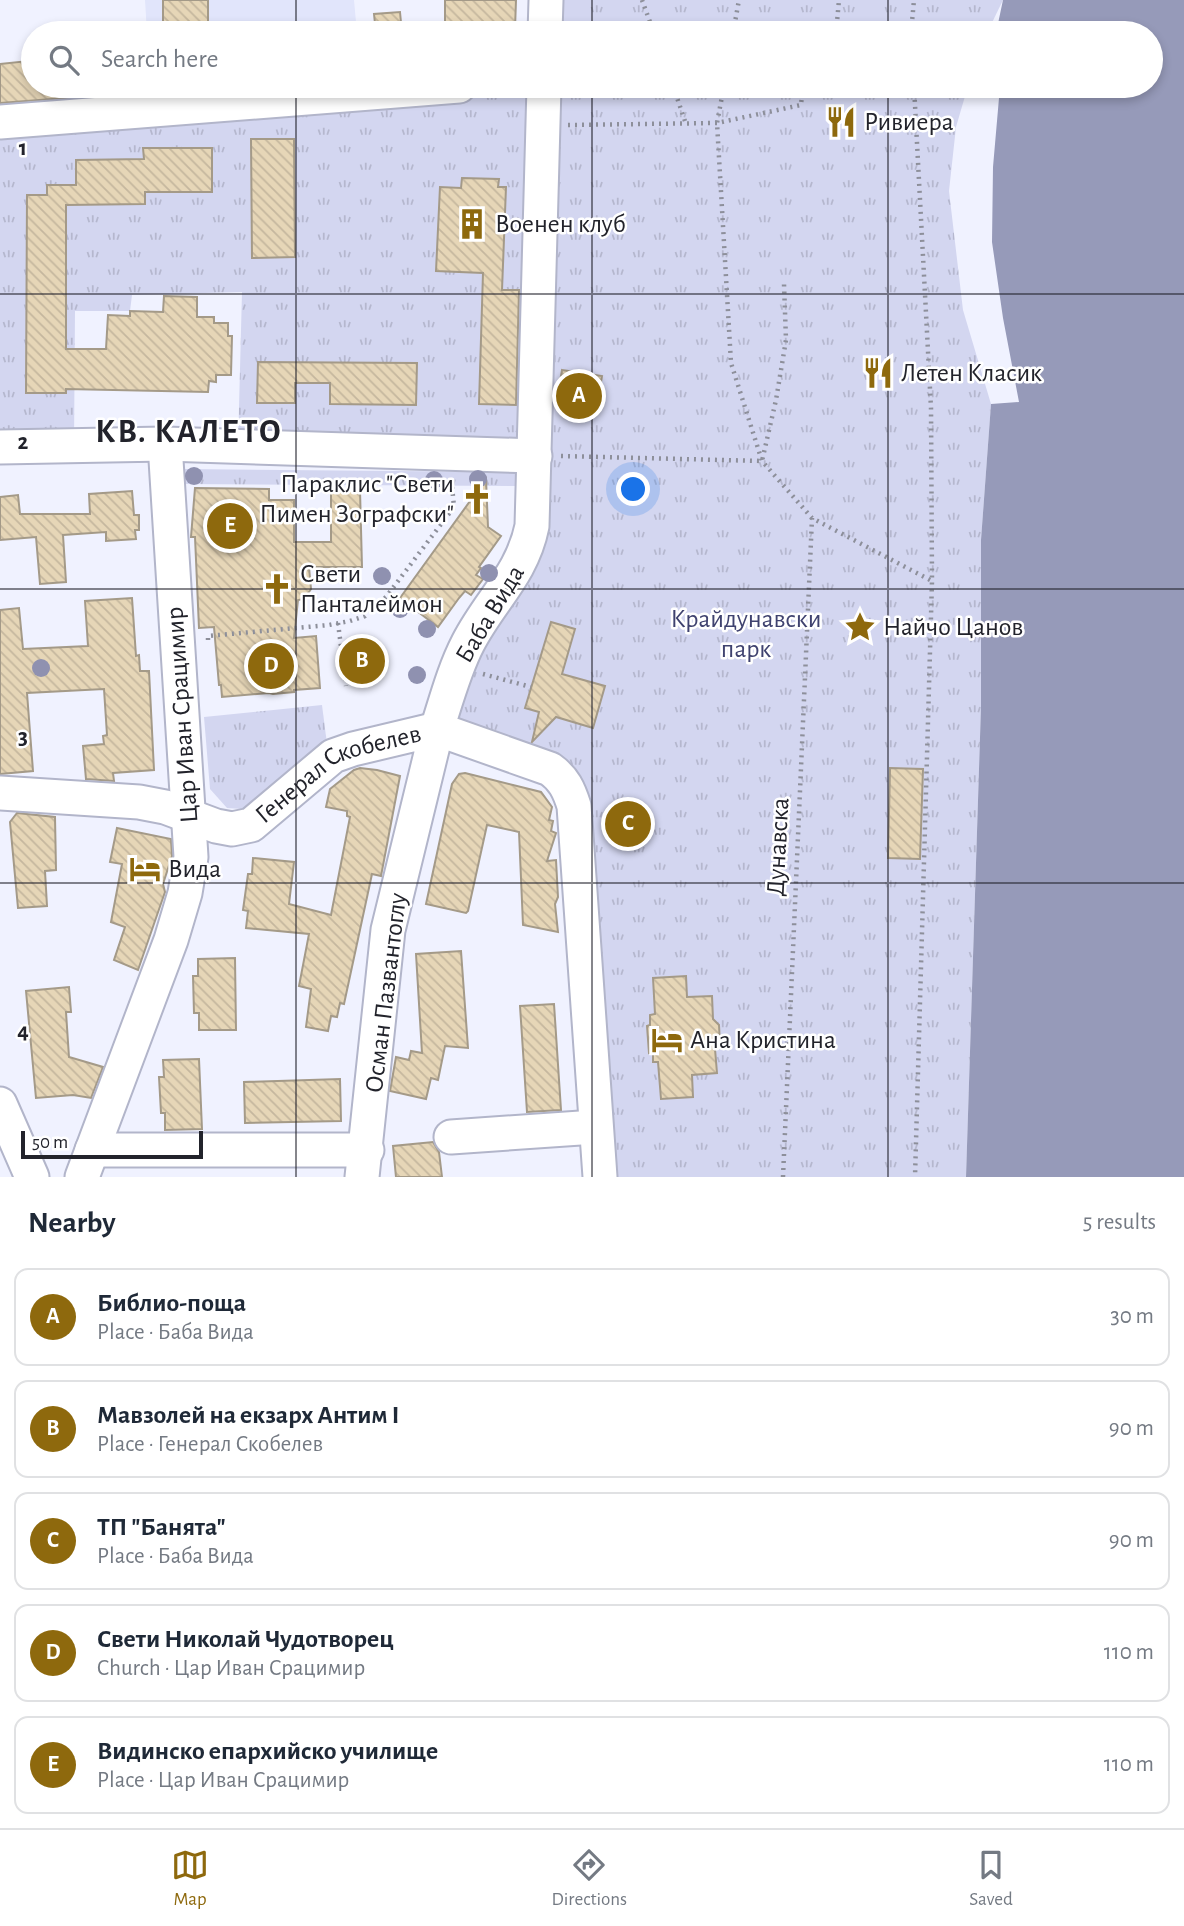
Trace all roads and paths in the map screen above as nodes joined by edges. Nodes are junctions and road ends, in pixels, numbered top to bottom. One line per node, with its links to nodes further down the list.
1 (546, 0): 6 (street)
2 (642, 0): 7 (path)
3 (739, 0): 8 (path)
4 (839, 0): 9 (path)
5 (914, 0): 10 (path)
6 (545, 21)
7 (650, 21)
8 (735, 21)
9 (837, 21)
10 (912, 21)
11 (306, 98): 17 (street)
12 (544, 98): 20 (street, Баба Вида)
13 (677, 98): 19 (path)
14 (721, 98): 18 (path)
15 (802, 98): 18 (path)
16 (915, 98): 28 (path)
17 (0, 122)
18 (717, 123): 19 (path); 25 (path)
19 (686, 124): 20 (path)
20 (543, 126): 24 (street, Баба Вида)
21 (784, 284): 25 (path)
22 (165, 444): 23 (street); 24 (street); 40 (street, Цар Иван Срацимир)
23 (0, 447)
24 (535, 456): 25 (path); 38 (street, Баба Вида)
25 (762, 461): 27 (path)
26 (452, 486): 29 (path)
27 (812, 518): 28 (path); 48 (path, Дунавска)
28 (932, 581): 49 (path)
29 (338, 624): 30 (path); 34 (path)
30 (208, 645)
31 (472, 670): 37 (path)
32 (376, 674): 33 (path)
33 (362, 676): 34 (path); 35 (path)
34 (345, 678): 36 (path)
35 (363, 684)
36 (346, 686)
37 (531, 687)
38 (437, 729): 40 (street, Генерал Скобелев); 42 (street); 45 (street, Осман Пазвантоглу)
39 (0, 793): 40 (street, Генерал Скобелев)
40 (187, 814): 44 (street, Цар Иван Срацимир)
41 (0, 1104): 46 (street)
42 (595, 1127): 43 (street); 47 (street)
43 (451, 1137)
44 (87, 1164): 45 (street)
45 (365, 1164)
46 (32, 1177)
47 (600, 1177)
48 (783, 1177)
49 (915, 1177)

